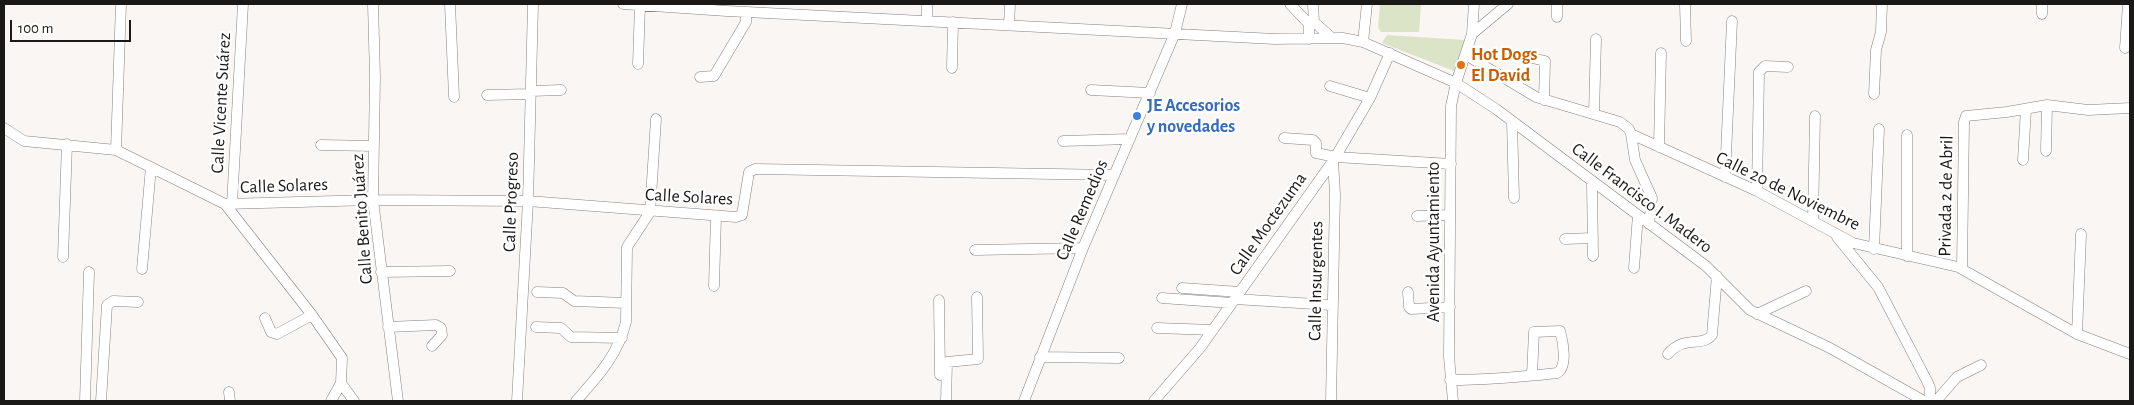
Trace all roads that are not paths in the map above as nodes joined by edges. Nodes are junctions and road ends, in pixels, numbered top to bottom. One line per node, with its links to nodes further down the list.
1 (121, 4): 72 (street)
2 (243, 4): 85 (street, Calle Vicente Suárez)
3 (373, 4): 70 (street, Calle Benito Juárez)
4 (450, 4): 51 (street)
5 (533, 4): 47 (street, Calle Progreso)
6 (623, 4): 19 (street, Calle Francisco I. Madero)
7 (927, 4): 23 (street)
8 (1010, 4): 26 (street)
9 (1182, 4): 27 (street, Calle Remedios)
10 (1290, 4): 30 (street)
11 (1313, 4): 29 (street)
12 (1367, 4): 33 (street)
13 (1474, 4): 28 (street, Avenida Ayuntamiento)
14 (1508, 4): 28 (street)
15 (1557, 4): 22 (street)
16 (1685, 4): 32 (street)
17 (1882, 4): 49 (street)
18 (2128, 4): 34 (street)
19 (640, 6): 20 (street, Calle Francisco I. Madero); 39 (street)
20 (695, 6): 21 (street, Calle Francisco I. Madero)
21 (746, 12): 23 (street, Calle Francisco I. Madero); 42 (street)
22 (1557, 17)
23 (927, 21): 25 (street, Calle Francisco I. Madero)
24 (1732, 21): 79 (street)
25 (953, 22): 26 (street, Calle Francisco I. Madero); 41 (street)
26 (1009, 25): 27 (street, Calle Francisco I. Madero)
27 (1175, 33): 30 (street, Calle Francisco I. Madero); 48 (street, Calle Remedios)
28 (1472, 34): 37 (street, Avenida Ayuntamiento)
29 (1332, 38): 30 (street, Calle Francisco I. Madero); 33 (street, Calle Francisco I. Madero)
30 (1309, 39)
31 (1596, 39): 57 (street)
32 (1686, 41)
33 (1362, 42): 35 (street, Calle Francisco I. Madero)
34 (2125, 48)
35 (1390, 53): 43 (street, Calle Francisco I. Madero); 52 (street, Calle Moctezuma)
36 (1661, 53): 71 (street)
37 (1466, 55): 43 (street, Avenida Ayuntamiento); 53 (street, Calle 20 de Noviembre)
38 (1532, 58): 53 (street)
39 (638, 64)
40 (1788, 67): 81 (street)
41 (952, 68)
42 (700, 77)
43 (1456, 83): 60 (street, Calle Francisco I. Madero); 76 (street, Avenida Ayuntamiento)
44 (1330, 86): 52 (street)
45 (561, 90): 47 (street)
46 (1091, 90): 48 (street)
47 (531, 92): 50 (street); 84 (street, Calle Progreso)
48 (1150, 93): 66 (street, Calle Remedios)
49 (1874, 94)
50 (487, 95)
51 (454, 97)
52 (1370, 98): 74 (street, Calle Moctezuma)
53 (1544, 100): 57 (street, Calle 20 de Noviembre)
54 (2047, 105): 55 (street, Privada 2 de Abril); 56 (street, Privada 2 de Abril); 73 (street)
55 (2130, 108)
56 (2026, 109): 75 (street); 104 (street, Privada 2 de Abril)
57 (1594, 114): 63 (street, Calle 20 de Noviembre)
58 (1815, 116): 91 (street)
59 (656, 119): 86 (street)
60 (1512, 121): 80 (street, Calle Francisco I. Madero); 82 (street)
61 (4, 128): 68 (street, Calle Solares)
62 (1879, 130): 98 (street)
63 (1631, 134): 71 (street, Calle 20 de Noviembre); 92 (street)
64 (1907, 135): 101 (street)
65 (1284, 138): 74 (street)
66 (1130, 140): 67 (street); 78 (street, Calle Remedios)
67 (1063, 141)
68 (67, 144): 72 (street, Calle Solares); 102 (street)
69 (321, 145): 70 (street)
70 (373, 146): 83 (street, Calle Benito Juárez)
71 (1658, 147): 79 (street, Calle 20 de Noviembre)
72 (116, 150): 77 (street, Calle Solares)
73 (2046, 151)
74 (1334, 159): 76 (street); 117 (street, Calle Moctezuma); 121 (street, Calle Insurgentes)
75 (2023, 160)
76 (1451, 164): 87 (street, Avenida Ayuntamiento)
77 (150, 167): 85 (street, Calle Solares); 105 (street)
78 (1114, 175): 89 (street, Calle Solares); 97 (street, Calle Remedios)
79 (1725, 177): 81 (street, Calle 20 de Noviembre)
80 (1592, 181): 88 (street, Calle Francisco I. Madero); 95 (street)
81 (1757, 191): 91 (street, Calle 20 de Noviembre)
82 (1514, 198)
83 (373, 200): 84 (street, Calle Solares); 85 (street, Calle Solares); 108 (street, Calle Benito Juárez)
84 (528, 201): 86 (street, Calle Solares); 146 (street, Calle Progreso)
85 (229, 204): 124 (street, Calle Solares)
86 (650, 212): 89 (street, Calle Solares); 120 (street)
87 (1450, 215): 90 (street); 122 (street, Avenida Ayuntamiento)
88 (1638, 215): 92 (street, Calle Francisco I. Madero); 103 (street)
89 (716, 216): 110 (street)
90 (1416, 216)
91 (1813, 221): 94 (street, Calle 20 de Noviembre)
92 (1649, 224): 109 (street, Calle Francisco I. Madero)
93 (2081, 234): 130 (street)
94 (1835, 235): 98 (street, Calle 20 de Noviembre); 155 (street)
95 (1593, 238): 96 (street); 100 (street)
96 (1565, 239)
97 (1083, 248): 99 (street); 135 (street, Calle Remedios)
98 (1874, 249): 101 (street, Calle 20 de Noviembre)
99 (975, 250)
100 (1593, 256)
101 (1907, 256): 104 (street, Calle 20 de Noviembre)
102 (63, 257)
103 (1634, 268)
104 (1962, 269): 130 (street, Calle 20 de Noviembre)
105 (142, 270)
106 (450, 271): 108 (street)
107 (89, 272): 141 (street)
108 (381, 272): 126 (street, Calle Benito Juárez)
109 (1717, 276): 123 (street, Calle Francisco I. Madero); 133 (street)
110 (714, 286)
111 (1182, 288): 117 (street)
112 (1806, 291): 123 (street)
113 (537, 292): 120 (street)
114 (1408, 292): 122 (street)
115 (977, 297): 149 (street)
116 (1162, 298): 117 (street)
117 (1236, 298): 121 (street); 129 (street, Calle Moctezuma)
118 (939, 300): 148 (street)
119 (138, 302): 142 (street)
120 (626, 303): 131 (street)
121 (1331, 305): 152 (street, Calle Insurgentes)
122 (1450, 307): 139 (street, Avenida Ayuntamiento)
123 (1757, 314): 154 (street, Calle Francisco I. Madero)
124 (312, 315): 125 (street); 140 (street, Calle Solares)
125 (265, 318)
126 (388, 327): 132 (street); 145 (street, Calle Benito Juárez)
127 (536, 327): 131 (street)
128 (1157, 328): 129 (street)
129 (1213, 330): 151 (street, Calle Moctezuma)
130 (2077, 334): 134 (street, Calle 20 de Noviembre)
131 (622, 338): 147 (street)
132 (432, 346)
133 (1668, 354)
134 (2130, 354)
135 (1040, 356): 136 (street); 150 (street, Calle Remedios)
136 (1119, 358)
137 (1981, 365): 156 (street)
138 (1532, 375): 138 (street); 139 (street)
139 (1450, 380): 153 (street, Avenida Ayuntamiento)
140 (342, 383): 143 (street); 144 (street)
141 (84, 401)
142 (101, 401)
143 (330, 401)
144 (354, 401)
145 (398, 401)
146 (517, 401)
147 (576, 401)
148 (940, 401)
149 (946, 401)
150 (1024, 401)
151 (1154, 401)
152 (1331, 401)
153 (1453, 401)
154 (1924, 401)
155 (1930, 401)
156 (1936, 401)

